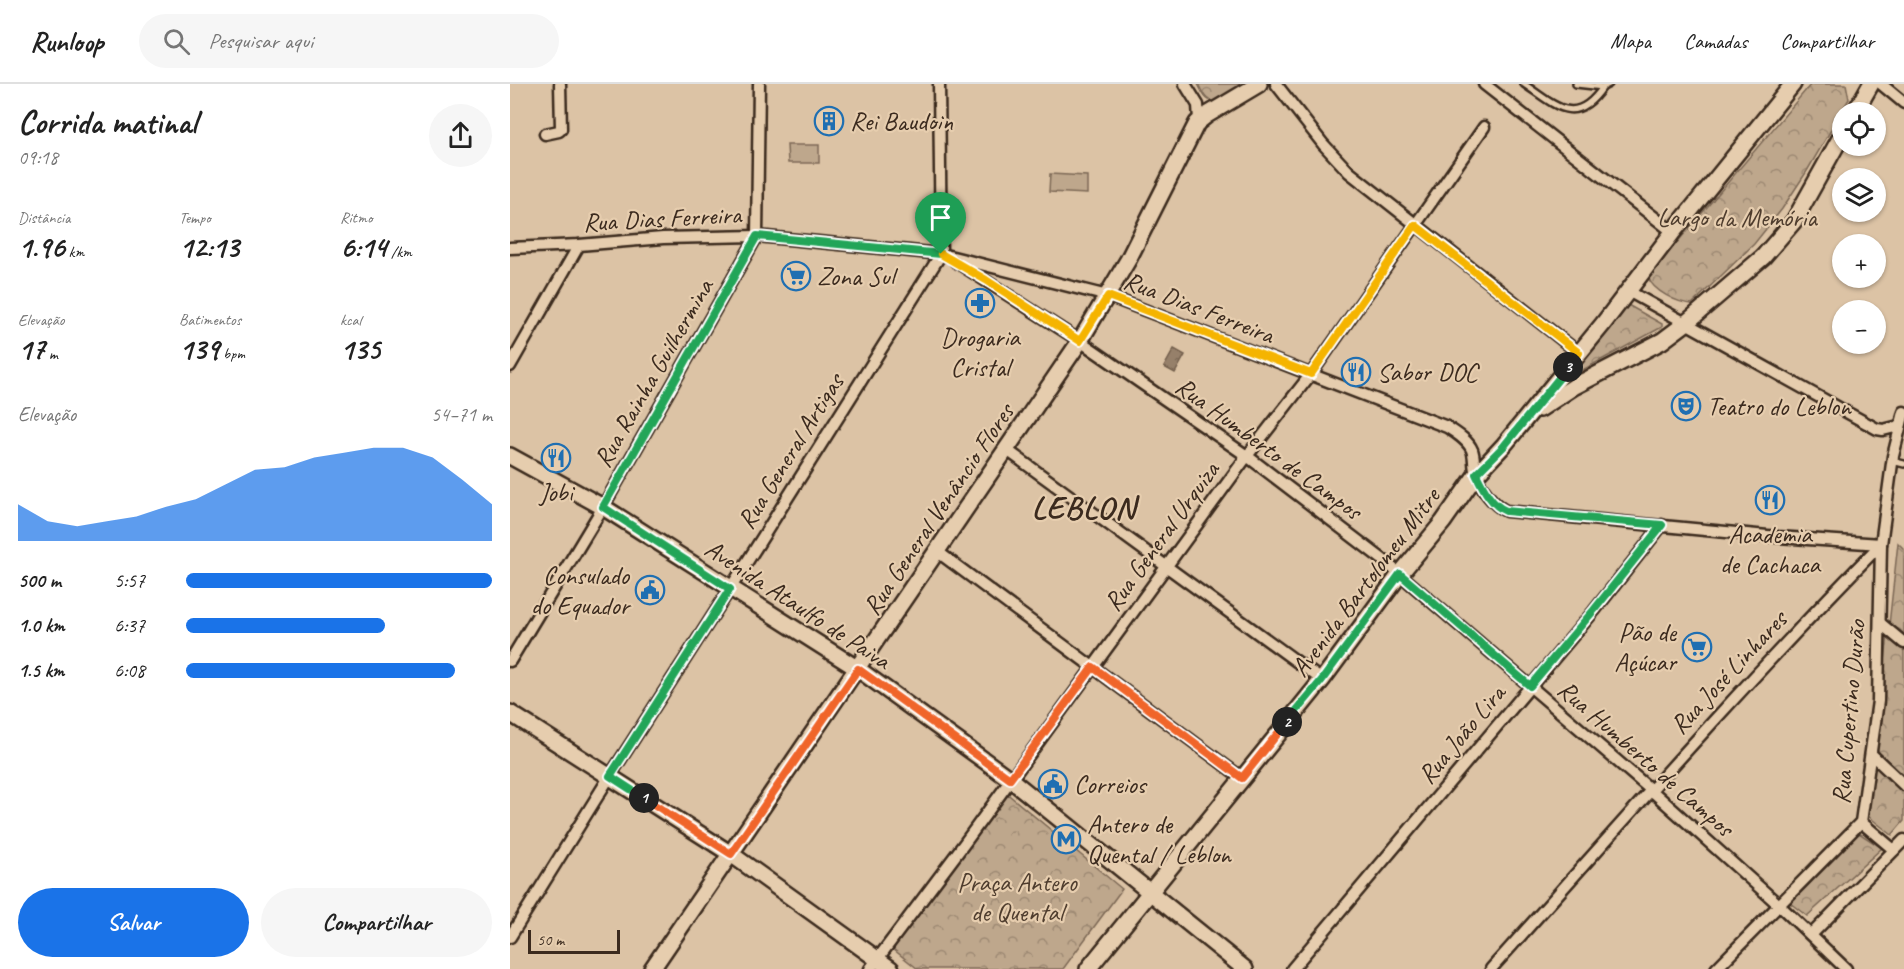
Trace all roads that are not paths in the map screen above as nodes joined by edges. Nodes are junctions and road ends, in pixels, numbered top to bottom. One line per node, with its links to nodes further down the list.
1 (560, 84): 21 (street)
2 (759, 84): 25 (street, Rua Rainha Guilhermina)
3 (939, 84): 28 (street)
4 (1185, 84): 19 (street)
5 (1191, 84): 18 (street)
6 (1259, 84): 18 (main road, Rua General Venâncio Flores)
7 (1276, 84): 23 (street)
8 (1484, 84): 24 (street)
9 (1524, 84): 15 (lane)
10 (1576, 84): 15 (lane)
11 (1609, 84): 15 (lane)
12 (1793, 84): 24 (main road, Avenida Bartolomeu Mitre)
13 (1871, 84): 16 (main road)
14 (1881, 84): 17 (street)
15 (1603, 87)
16 (1861, 102)
17 (1904, 103)
18 (1215, 110): 19 (main road, Rua General Venâncio Flores)
19 (1200, 120): 30 (main road, Rua General Venâncio Flores)
20 (1484, 127): 23 (street, Rua General Urquiza)
21 (545, 134)
22 (1832, 153): 31 (main road, Avenida Bartolomeu Mitre)
23 (1415, 225): 33 (street); 35 (street, Rua General Urquiza)
24 (1673, 232): 29 (main road, Avenida Bartolomeu Mitre)
25 (757, 236): 26 (street, Rua Dias Ferreira); 28 (street, Rua Dias Ferreira); 45 (street, Rua Rainha Guilhermina)
26 (579, 245): 27 (street, Rua Dias Ferreira); 34 (street)
27 (510, 248)
28 (941, 254): 30 (street, Rua Dias Ferreira); 32 (street, Rua Humberto de Campos); 51 (street, Rua General Artigas)
29 (1628, 291): 31 (street); 33 (main road, Avenida Bartolomeu Mitre)
30 (1108, 296): 32 (main road, Rua General Venâncio Flores); 35 (street, Rua Dias Ferreira)
31 (1686, 323): 37 (main road, Avenida Bartolomeu Mitre); 38 (street)
32 (1080, 341): 39 (main road, Rua General Venâncio Flores); 41 (street, Rua Humberto de Campos)
33 (1579, 353): 37 (main road, Avenida Bartolomeu Mitre)
34 (510, 366)
35 (1311, 374): 41 (street, Rua General Urquiza); 44 (street, Rua Dias Ferreira)
36 (1904, 412): 38 (street, Rua Cupertino Durão)
37 (1523, 422): 44 (main road, Avenida Bartolomeu Mitre)
38 (1899, 426): 42 (street, Rua Cupertino Durão)
39 (1007, 450): 48 (main road, Rua General Venâncio Flores); 49 (street)
40 (510, 456): 45 (main road, Avenida Ataulfo de Paiva)
41 (1247, 456): 49 (street, Rua General Urquiza); 50 (street, Rua Humberto de Campos)
42 (1892, 461): 43 (lane); 47 (street, Rua Cupertino Durão)
43 (1904, 464)
44 (1476, 474): 46 (street, Rua Dias Ferreira); 50 (main road, Avenida Bartolomeu Mitre)
45 (603, 507): 51 (main road, Avenida Ataulfo de Paiva); 54 (street, Rua Rainha Guilhermina)
46 (1662, 525): 47 (street, Rua Dias Ferreira); 58 (street, Rua João Lira)
47 (1881, 544): 52 (street, Rua Cupertino Durão); 65 (street, Rua José Linhares)
48 (938, 552): 55 (street); 56 (main road, Rua General Venâncio Flores)
49 (1166, 567): 55 (street, Rua General Urquiza); 57 (street)
50 (1400, 574): 57 (main road, Avenida Bartolomeu Mitre); 58 (street, Rua Humberto de Campos)
51 (730, 589): 56 (main road, Avenida Ataulfo de Paiva); 61 (street, Rua General Artigas)
52 (1880, 623): 53 (street); 60 (street, Rua Cupertino Durão)
53 (1904, 643)
54 (510, 661)
55 (1093, 667): 62 (street); 63 (street, Rua General Urquiza)
56 (858, 669): 63 (main road, Avenida Ataulfo de Paiva); 69 (main road, Rua General Venâncio Flores)
57 (1322, 680): 62 (main road, Avenida Bartolomeu Mitre)
58 (1530, 686): 65 (street, Rua Humberto de Campos); 79 (street, Rua João Lira)
59 (510, 713): 61 (main road)
60 (1871, 754): 64 (street); 66 (street, Rua Cupertino Durão)
61 (610, 776): 69 (main road); 73 (street, Rua General Artigas)
62 (1242, 778): 70 (main road, Avenida Bartolomeu Mitre)
63 (1010, 779): 70 (main road, Avenida Ataulfo de Paiva); 74 (street, Rua General Urquiza)
64 (1904, 785)
65 (1651, 790): 71 (street, Rua Humberto de Campos); 80 (street, Rua José Linhares)
66 (1861, 822): 68 (street); 71 (street, Rua Cupertino Durão)
67 (1904, 840): 68 (street)
68 (1894, 850): 72 (street)
69 (731, 854): 74 (main road); 75 (main road, Rua General Venâncio Flores)
70 (1150, 893): 77 (main road, Avenida Bartolomeu Mitre); 78 (main road, Avenida Ataulfo de Paiva)
71 (1778, 904): 72 (street, Rua Humberto de Campos); 81 (street, Rua Cupertino Durão)
72 (1811, 934): 82 (street, Rua Humberto de Campos)
73 (510, 937)
74 (874, 963): 76 (main road)
75 (652, 969)
76 (891, 969)
77 (1088, 969)
78 (1245, 969)
79 (1292, 969)
80 (1491, 969)
81 (1716, 969)
82 (1846, 969)

